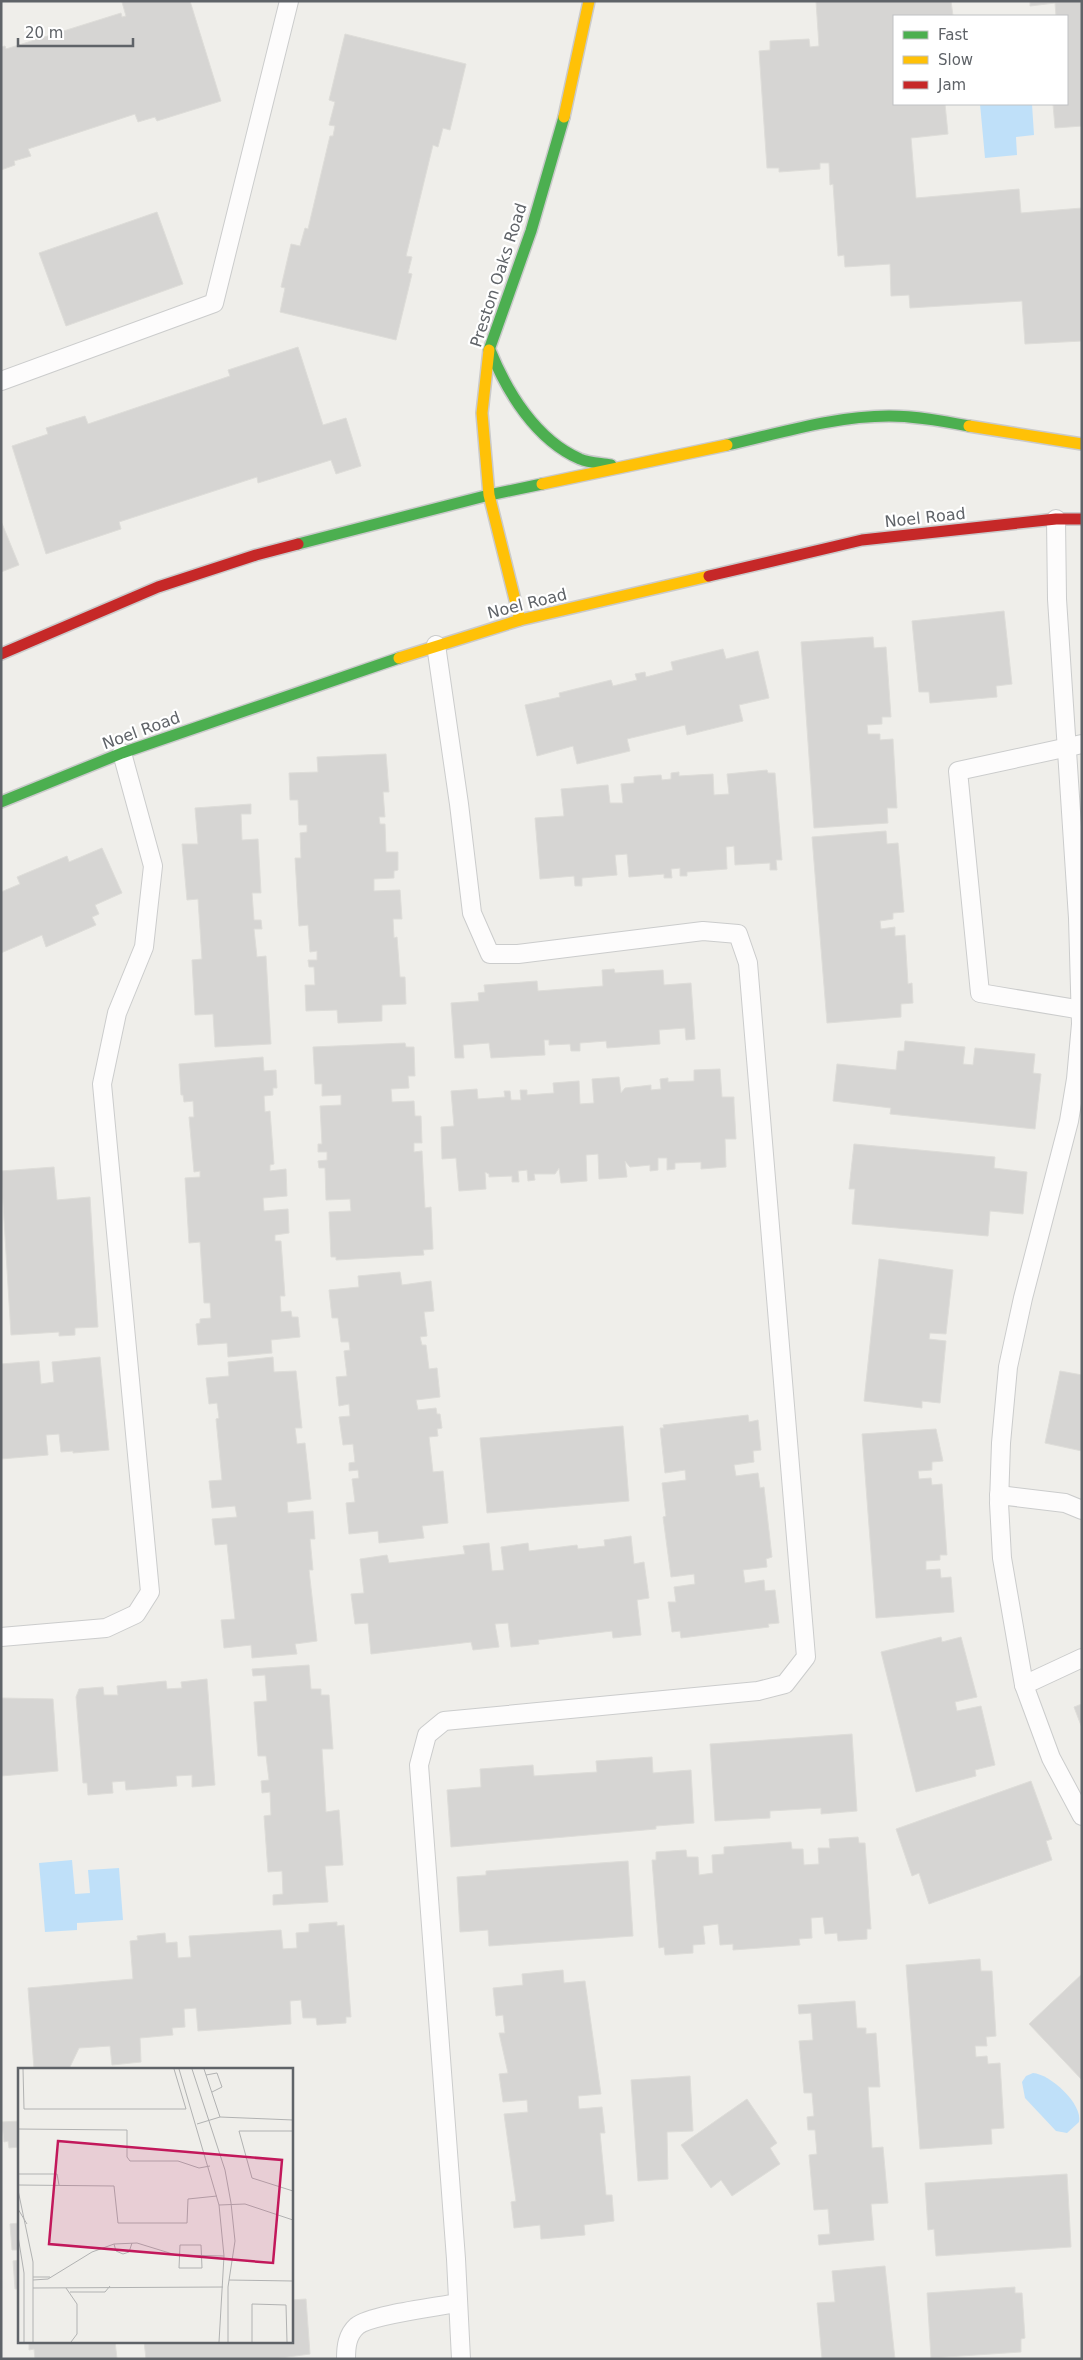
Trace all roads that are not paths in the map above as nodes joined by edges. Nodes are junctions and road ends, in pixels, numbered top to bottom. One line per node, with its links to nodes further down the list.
1 (289, 1): 4 (lane)
2 (589, 1): 3 (street, Preston Oaks Road)
3 (489, 348): 6 (street); 7 (street, Preston Oaks Road)
4 (1, 381)
5 (1082, 444): 6 (street)
6 (623, 466): 7 (street)
7 (490, 495): 10 (street, Preston Oaks Road); 12 (street)
8 (1056, 519): 9 (street, Noel Road); 10 (street, Noel Road); 13 (lane)
9 (1082, 519)
10 (520, 620): 11 (street, Noel Road)
11 (436, 645): 14 (street, Noel Road); 23 (lane)
12 (1, 654)
13 (1075, 745): 16 (lane); 16 (lane)
14 (122, 753): 15 (street, Noel Road); 19 (lane)
15 (1, 802)
16 (1081, 1010): 17 (lane)
17 (999, 1495): 18 (lane); 21 (lane)
18 (1082, 1510)
19 (1, 1637)
20 (1082, 1658): 21 (lane)
21 (1024, 1685): 22 (lane)
22 (1082, 1816)
23 (457, 2303): 24 (lane); 25 (lane)
24 (346, 2359)
25 (461, 2359)

